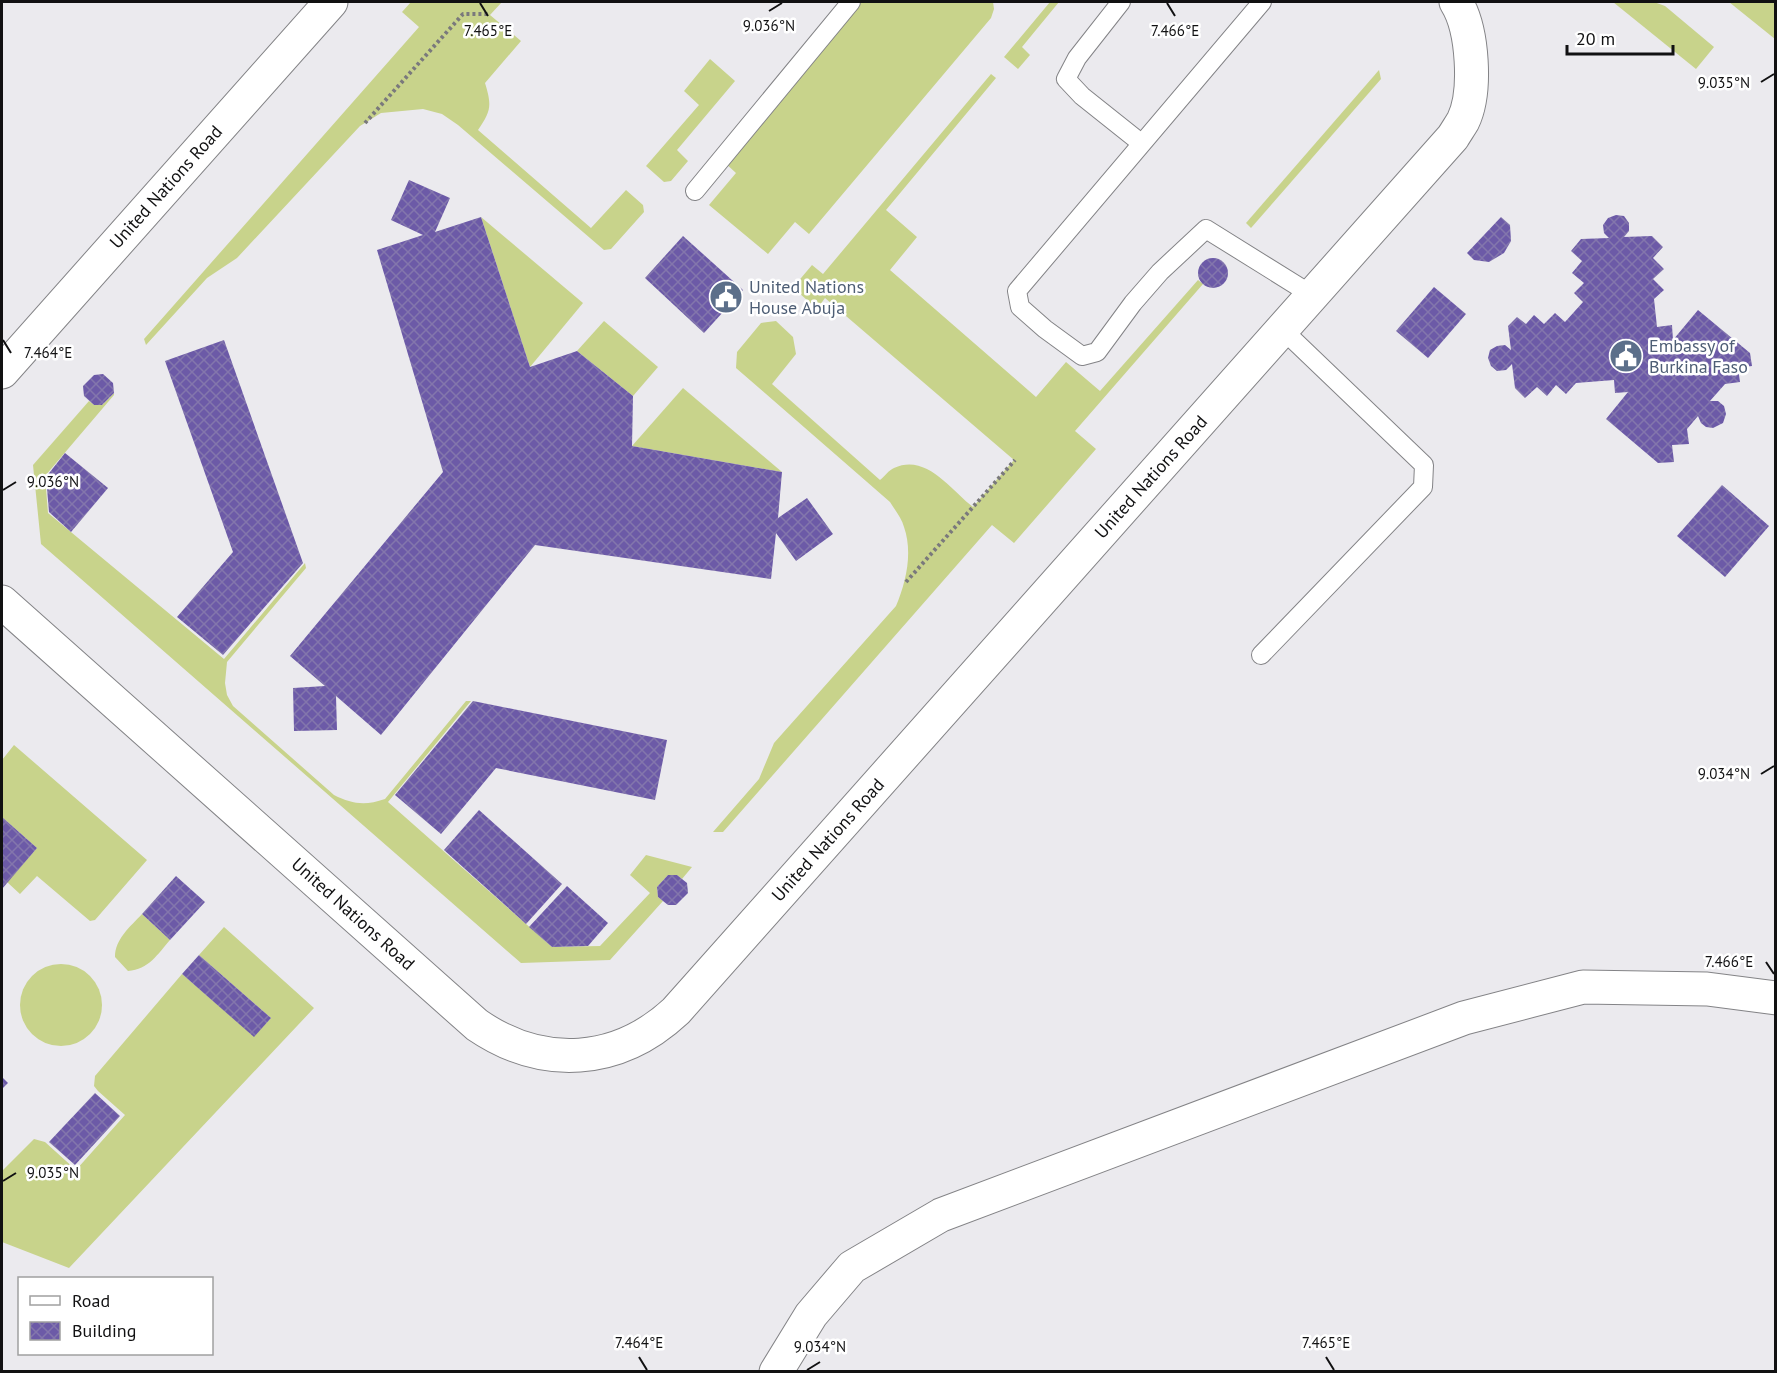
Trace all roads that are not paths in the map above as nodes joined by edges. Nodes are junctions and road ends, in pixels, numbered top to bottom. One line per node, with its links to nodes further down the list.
1 (331, 2): 10 (main road, United Nations Road)
2 (851, 2): 7 (lane)
3 (1121, 2): 6 (lane)
4 (1262, 2): 6 (lane)
5 (1456, 2): 8 (main road, United Nations Road)
6 (1141, 143): 8 (lane)
7 (695, 191)
8 (1312, 295): 9 (main road, United Nations Road)
9 (1282, 329): 11 (main road, United Nations Road); 12 (lane)
10 (2, 372)
11 (2, 602)
12 (1262, 655)
13 (1776, 998): 14 (main road)
14 (776, 1371)

